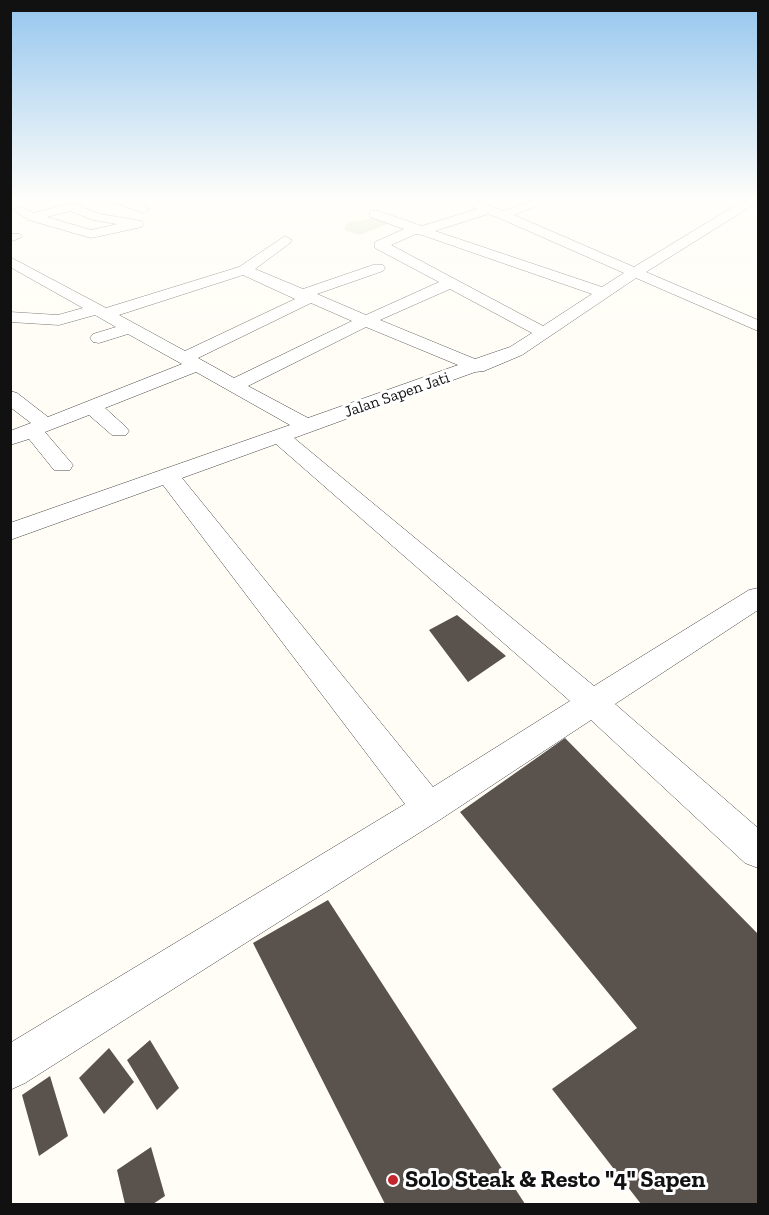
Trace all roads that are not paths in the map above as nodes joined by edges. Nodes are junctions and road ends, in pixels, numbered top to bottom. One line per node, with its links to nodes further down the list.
1 (264, 256): 10 (street)
2 (435, 256): 9 (street)
3 (492, 256): 16 (street)
4 (538, 256): 13 (street)
5 (596, 256): 11 (street)
6 (664, 256): 11 (street, Jalan Sapen Jati)
7 (383, 258): 9 (street); 17 (street)
8 (17, 264): 18 (street)
9 (413, 264): 14 (street)
10 (244, 270): 15 (street); 18 (street)
11 (636, 273): 13 (street, Jalan Sapen Jati); 21 (street)
12 (296, 278): 15 (street)
13 (621, 282): 16 (street, Jalan Sapen Jati)
14 (450, 283): 20 (street); 23 (street)
15 (278, 285): 17 (street)
16 (604, 293): 23 (street, Jalan Sapen Jati)
17 (304, 296): 20 (street); 25 (street)
18 (100, 311): 19 (street); 22 (street)
19 (12, 318)
20 (367, 320): 26 (street); 27 (street)
21 (759, 326)
22 (128, 328): 24 (street); 25 (street)
23 (544, 333): 26 (street, Jalan Sapen Jati)
24 (99, 338)
25 (191, 361): 27 (street); 29 (street)
26 (478, 367): 30 (street, Jalan Sapen Jati)
27 (235, 385): 30 (street)
28 (10, 397): 31 (street)
29 (93, 408): 31 (street); 32 (street)
30 (307, 426): 33 (street, Jalan Sapen Jati)
31 (39, 428): 34 (street); 35 (street)
32 (119, 431)
33 (280, 437): 36 (street, Jalan Sapen Jati); 39 (street)
34 (10, 439)
35 (62, 465)
36 (168, 476): 37 (street, Jalan Sapen Jati); 40 (street)
37 (10, 532)
38 (759, 597): 39 (street)
39 (594, 704): 40 (street); 41 (street)
40 (429, 808): 42 (street)
41 (759, 850)
42 (10, 1068)

